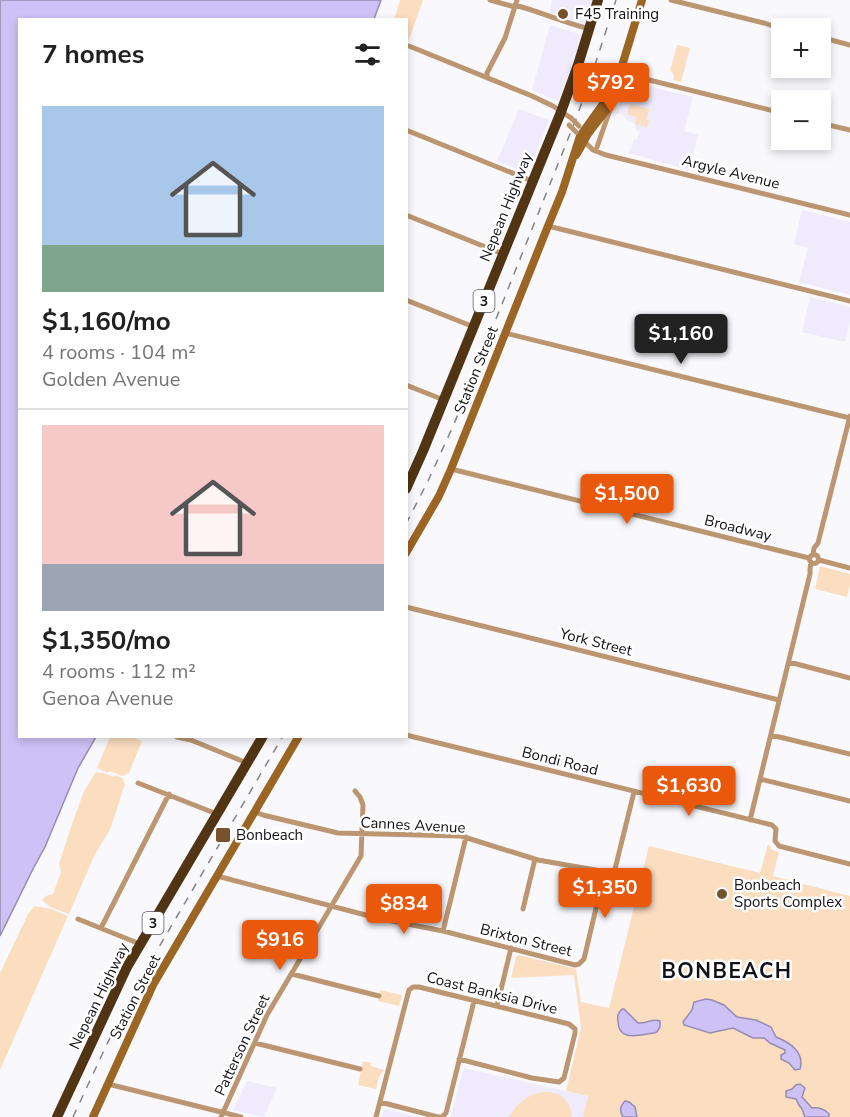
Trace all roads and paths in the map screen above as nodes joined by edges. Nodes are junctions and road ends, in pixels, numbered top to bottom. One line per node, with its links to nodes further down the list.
1 (490, 0): 5 (street)
2 (598, 0): 7 (highway, Nepean Highway / 3)
3 (642, 0): 12 (street, Station Street)
4 (671, 0): 6 (street)
5 (515, 4): 7 (street); 11 (street)
6 (771, 25)
7 (590, 29): 17 (highway, Nepean Highway / 3)
8 (831, 40): 9 (street)
9 (850, 45)
10 (409, 46): 13 (street)
11 (493, 61): 13 (street); 14 (street)
12 (620, 76): 15 (street, Station Street); 16 (street); 21 (street, Station Street)
13 (487, 78): 14 (street)
14 (495, 81): 17 (street)
15 (614, 100): 21 (street, Station Street); 22 (street)
16 (771, 110)
17 (561, 112): 21 (street, Argyle Avenue, bridge); 21 (street, Argyle Avenue, bridge); 24 (highway, Nepean Highway / 3)
18 (831, 126): 19 (street)
19 (850, 130)
20 (408, 131): 24 (street)
21 (581, 133): 22 (street, Argyle Avenue); 23 (street, Argyle Avenue); 27 (street, Station Street)
22 (597, 147): 23 (street, Argyle Avenue)
23 (606, 155): 25 (street, Argyle Avenue)
24 (532, 181): 28 (highway, Nepean Highway / 3)
25 (850, 215)
26 (408, 216): 28 (street)
27 (548, 226): 30 (street); 32 (street, Station Street)
28 (503, 254): 31 (highway, Nepean Highway / 3)
29 (408, 301): 31 (street)
30 (850, 301)
31 (474, 327): 34 (highway, Nepean Highway / 3)
32 (505, 333): 35 (street); 36 (street, Station Street)
33 (408, 386): 34 (street)
34 (444, 400): 37 (highway, Nepean Highway / 3)
35 (850, 417): 39 (street)
36 (451, 469): 38 (street, Station Street); 39 (street, Broadway)
37 (410, 473)
38 (408, 550)
39 (814, 559): 40 (street, Broadway); 42 (street)
40 (850, 568)
41 (408, 607): 44 (street, York Street)
42 (789, 663): 43 (street); 44 (street)
43 (850, 678)
44 (779, 700): 45 (street)
45 (771, 735): 50 (street); 52 (street)
46 (408, 736): 55 (street, Bondi Road)
47 (182, 738): 51 (street)
48 (262, 738): 51 (highway, Nepean Highway / 3)
49 (297, 738): 58 (street, Station Street)
50 (850, 754)
51 (247, 763): 59 (highway, Nepean Highway / 3)
52 (760, 779): 57 (street); 60 (street)
53 (138, 783): 56 (street)
54 (355, 791): 61 (street, Patterson Street)
55 (634, 792): 60 (street, Bondi Road); 65 (street)
56 (169, 794): 59 (street); 71 (street)
57 (850, 801)
58 (255, 812): 61 (street, Cannes Avenue); 66 (street, Station Street)
59 (217, 814): 73 (highway, Nepean Highway / 3)
60 (750, 820): 64 (street, Bondi Road)
61 (362, 834): 62 (street, Cannes Avenue); 68 (street, Patterson Street)
62 (466, 837): 63 (street, Cannes Avenue); 72 (street)
63 (535, 859): 65 (street, Cannes Avenue); 69 (street)
64 (850, 864)
65 (612, 874): 67 (street, Cannes Avenue); 74 (street, Brixton Street)
66 (217, 876): 68 (street, Brixton Street); 82 (street, Station Street)
67 (641, 881)
68 (332, 905): 72 (street, Brixton Street); 75 (street, Patterson Street)
69 (523, 909)
70 (78, 919): 71 (street)
71 (101, 928): 73 (street)
72 (443, 931): 74 (street, Brixton Street)
73 (141, 944): 85 (highway, Nepean Highway / 3)
74 (511, 948): 78 (street)
75 (292, 974): 76 (street); 79 (street, Patterson Street)
76 (379, 996)
77 (474, 1001): 78 (street, Coast Banksia Drive); 80 (street); 83 (street, Coast Banksia Drive)
78 (497, 1006): 80 (street, Coast Banksia Drive)
79 (255, 1043): 81 (street); 84 (street, Patterson Street)
80 (459, 1059): 89 (street)
81 (360, 1069)
82 (108, 1084): 84 (street); 86 (street, Station Street)
83 (380, 1102): 88 (street, Coast Banksia Drive); 89 (street)
84 (222, 1115): 87 (street)
85 (57, 1117)
86 (93, 1117)
87 (241, 1117)
88 (376, 1117)
89 (438, 1117)

